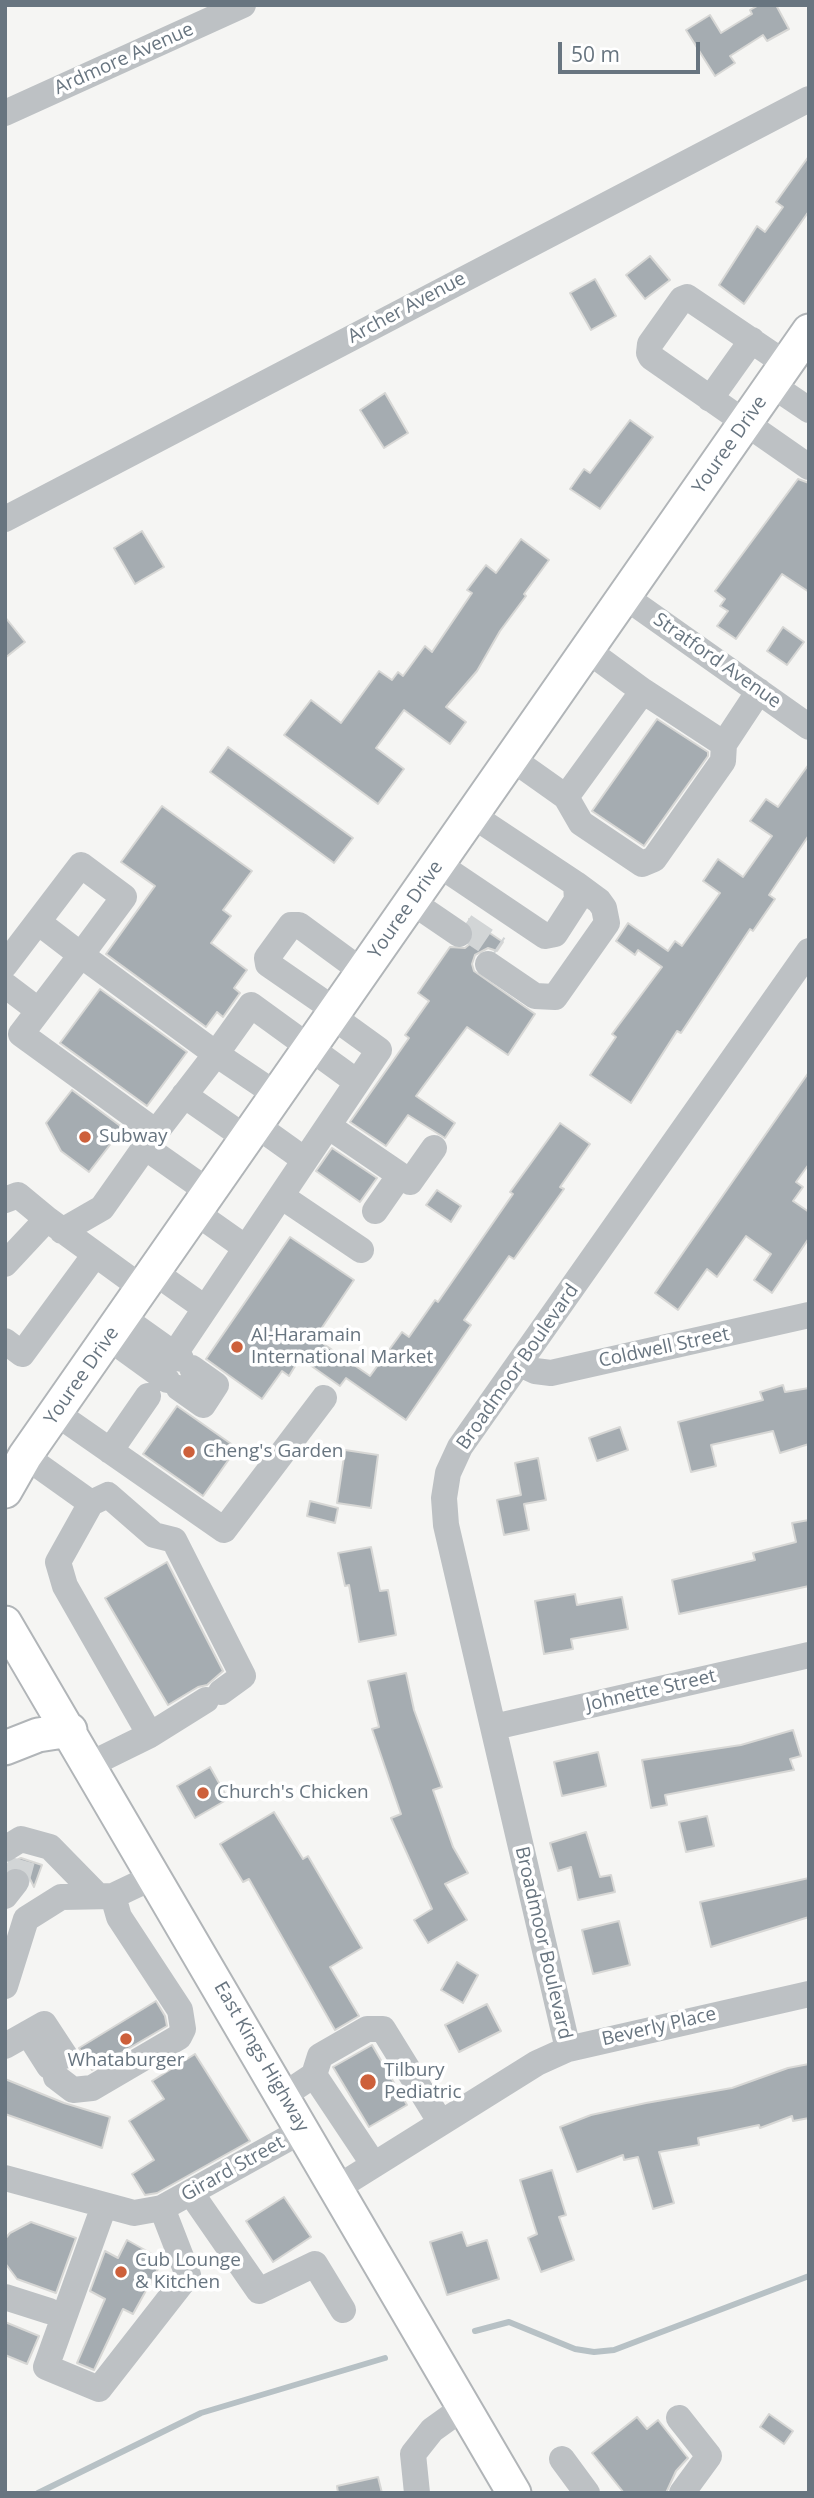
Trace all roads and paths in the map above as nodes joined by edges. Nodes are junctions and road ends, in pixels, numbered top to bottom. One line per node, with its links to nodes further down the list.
1 (243, 5): 3 (street, Ardmore Avenue)
2 (809, 99): 10 (street, Archer Avenue)
3 (5, 113)
4 (752, 340): 5 (street); 6 (street); 6 (street)
5 (794, 358): 7 (street); 8 (main road, Youree Drive)
6 (710, 399): 8 (street)
7 (809, 410)
8 (745, 423): 9 (street); 11 (main road, Youree Drive)
9 (809, 467)
10 (5, 519)
11 (624, 596): 12 (main road, Youree Drive); 14 (street, Stratford Avenue)
12 (587, 650): 13 (street); 17 (main road, Youree Drive)
13 (643, 691): 16 (street); 18 (street)
14 (759, 691): 15 (street, Stratford Avenue); 16 (street)
15 (809, 727)
16 (724, 744): 18 (street)
17 (511, 758): 18 (street); 19 (main road, Youree Drive)
18 (566, 797)
19 (472, 814): 20 (main road, Youree Drive); 21 (street)
20 (438, 864): 21 (street); 22 (main road, Youree Drive)
21 (576, 884): 27 (street)
22 (412, 902): 24 (street); 29 (main road, Youree Drive)
23 (37, 922): 26 (street); 26 (street); 28 (street)
24 (455, 931)
25 (809, 951): 58 (street, Broadmoor Boulevard)
26 (80, 955): 31 (street); 34 (street)
27 (493, 956)
28 (5, 965)
29 (363, 972): 32 (main road, Youree Drive); 32 (street)
30 (5, 985): 31 (street)
31 (38, 1010): 40 (street)
32 (334, 1014): 33 (main road, Youree Drive); 35 (street)
33 (310, 1048): 34 (street); 35 (street); 37 (main road, Youree Drive)
34 (216, 1054): 36 (street); 37 (street)
35 (357, 1082): 38 (street)
36 (184, 1095): 39 (street); 40 (street)
37 (277, 1095): 39 (main road, Youree Drive)
38 (328, 1126): 42 (street); 43 (street)
39 (252, 1132): 42 (street); 45 (main road, Youree Drive)
40 (150, 1139): 45 (street); 48 (street)
41 (434, 1148): 43 (street)
42 (305, 1160): 44 (street)
43 (400, 1175): 47 (street)
44 (281, 1196): 49 (street); 50 (street)
45 (202, 1202): 49 (street); 53 (main road, Youree Drive)
46 (6, 1203): 48 (street)
47 (375, 1211)
48 (55, 1225): 51 (street); 52 (street)
49 (246, 1248): 54 (street)
50 (361, 1250)
51 (94, 1256): 53 (street); 57 (street)
52 (5, 1264)
53 (148, 1280): 54 (street); 56 (main road, Youree Drive)
54 (205, 1308): 59 (street)
55 (809, 1315): 58 (street, Coldwell Street)
56 (115, 1328): 59 (street); 61 (main road, Youree Drive)
57 (5, 1341)
58 (520, 1364): 68 (street, Broadmoor Boulevard)
59 (174, 1374): 63 (street)
60 (324, 1398): 63 (street)
61 (51, 1420): 62 (main road, Youree Drive); 63 (street)
62 (15, 1451): 64 (main road, Youree Drive); 65 (street)
63 (110, 1451)
64 (5, 1491)
65 (91, 1503): 70 (street); 70 (street)
66 (5, 1623): 69 (main road, East Kings Highway)
67 (809, 1655): 68 (street, Johnette Street)
68 (494, 1727): 80 (street, Broadmoor Boulevard)
69 (70, 1730): 71 (main road); 72 (main road, East Kings Highway)
70 (150, 1735): 72 (street)
71 (5, 1748)
72 (91, 1764): 74 (main road, East Kings Highway)
73 (14, 1864): 75 (street)
74 (155, 1876): 75 (street); 82 (main road, East Kings Highway)
75 (105, 1896): 76 (street); 79 (street)
76 (16, 1916): 77 (street)
77 (5, 1986)
78 (809, 1994): 80 (street, Beverly Place)
79 (26, 2034)
80 (568, 2049): 83 (street, Beverly Place)
81 (314, 2075): 82 (street); 83 (street); 85 (street)
82 (284, 2095): 84 (main road, East Kings Highway)
83 (441, 2123): 85 (street, Beverly Place)
84 (303, 2130): 87 (main road, East Kings Highway); 88 (street, Girard Street)
85 (374, 2165): 87 (street, Beverly Place)
86 (5, 2178): 89 (street)
87 (337, 2188): 94 (main road, East Kings Highway)
88 (191, 2193): 90 (street, Girard Street); 92 (street)
89 (104, 2206): 90 (street); 90 (street)
90 (163, 2208)
91 (5, 2297): 93 (street)
92 (343, 2310)
93 (49, 2311)
94 (464, 2407): 97 (street); 98 (main road, East Kings Highway)
95 (679, 2418): 100 (street)
96 (562, 2459): 99 (street)
97 (417, 2493)
98 (514, 2493)
99 (587, 2493)
100 (682, 2493)

